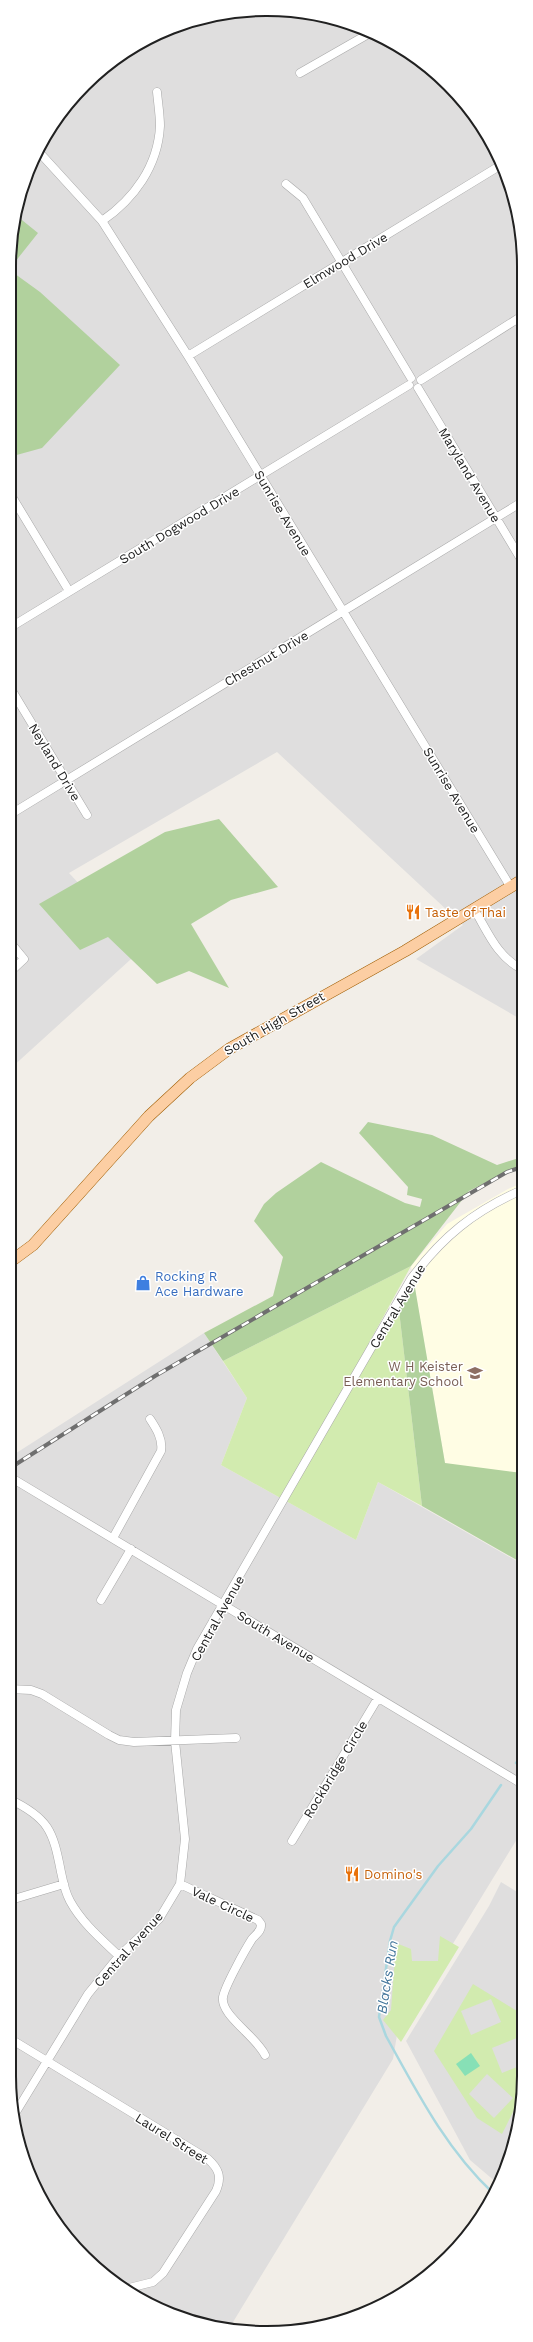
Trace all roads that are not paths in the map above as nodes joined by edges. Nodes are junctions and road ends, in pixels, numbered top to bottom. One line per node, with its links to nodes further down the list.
1 (364, 36): 2 (street)
2 (300, 73)
3 (157, 92): 7 (street)
4 (42, 156): 7 (street, Sunrise Avenue)
5 (496, 168): 8 (street, Elmwood Drive)
6 (286, 184): 8 (street)
7 (102, 220): 10 (street, Sunrise Avenue)
8 (341, 262): 10 (street, Elmwood Drive); 12 (street)
9 (517, 319): 11 (street)
10 (188, 356): 14 (street, Sunrise Avenue)
11 (421, 380): 12 (street); 13 (street)
12 (410, 381): 13 (street); 14 (street, South Dogwood Drive)
13 (418, 388): 17 (street, Maryland Avenue)
14 (260, 476): 19 (street, South Dogwood Drive); 20 (street, Sunrise Avenue)
15 (16, 503): 19 (street)
16 (517, 505): 17 (street, Chestnut Drive)
17 (496, 518): 18 (street, Maryland Avenue); 20 (street, Chestnut Drive)
18 (517, 553)
19 (69, 591): 21 (street, South Dogwood Drive)
20 (343, 611): 23 (street, Chestnut Drive); 27 (street, Sunrise Avenue)
21 (16, 624)
22 (16, 697): 23 (street, Neyland Drive)
23 (66, 780): 24 (street, Chestnut Drive); 25 (street, Neyland Drive)
24 (16, 810)
25 (87, 815)
26 (517, 882): 27 (main road, South High Street)
27 (510, 886): 28 (main road, South High Street)
28 (474, 909): 31 (street); 33 (main road, South High Street)
29 (16, 949): 30 (street)
30 (16, 966)
31 (517, 966)
32 (517, 1192): 39 (street, Central Avenue)
33 (16, 1258)
34 (150, 1418): 36 (street)
35 (16, 1481): 36 (street, South Avenue)
36 (113, 1538): 37 (street, South Avenue)
37 (131, 1549): 38 (street); 39 (street, South Avenue)
38 (101, 1600)
39 (224, 1605): 41 (street, South Avenue); 43 (street, Central Avenue)
40 (16, 1689): 43 (street)
41 (378, 1698): 44 (street, South Avenue); 46 (street, Rockbridge Circle)
42 (236, 1738): 43 (street)
43 (175, 1741): 48 (street, Central Avenue)
44 (517, 1781)
45 (16, 1802): 47 (street)
46 (292, 1841)
47 (64, 1884): 49 (street); 50 (street)
48 (180, 1884): 50 (street, Central Avenue); 52 (street, Vale Circle)
49 (16, 1899)
50 (119, 1956): 53 (street, Central Avenue)
51 (16, 2042): 53 (street, Laurel Street)
52 (265, 2055)
53 (47, 2061): 54 (street, Central Avenue); 55 (street, Laurel Street)
54 (18, 2109)
55 (132, 2287)

